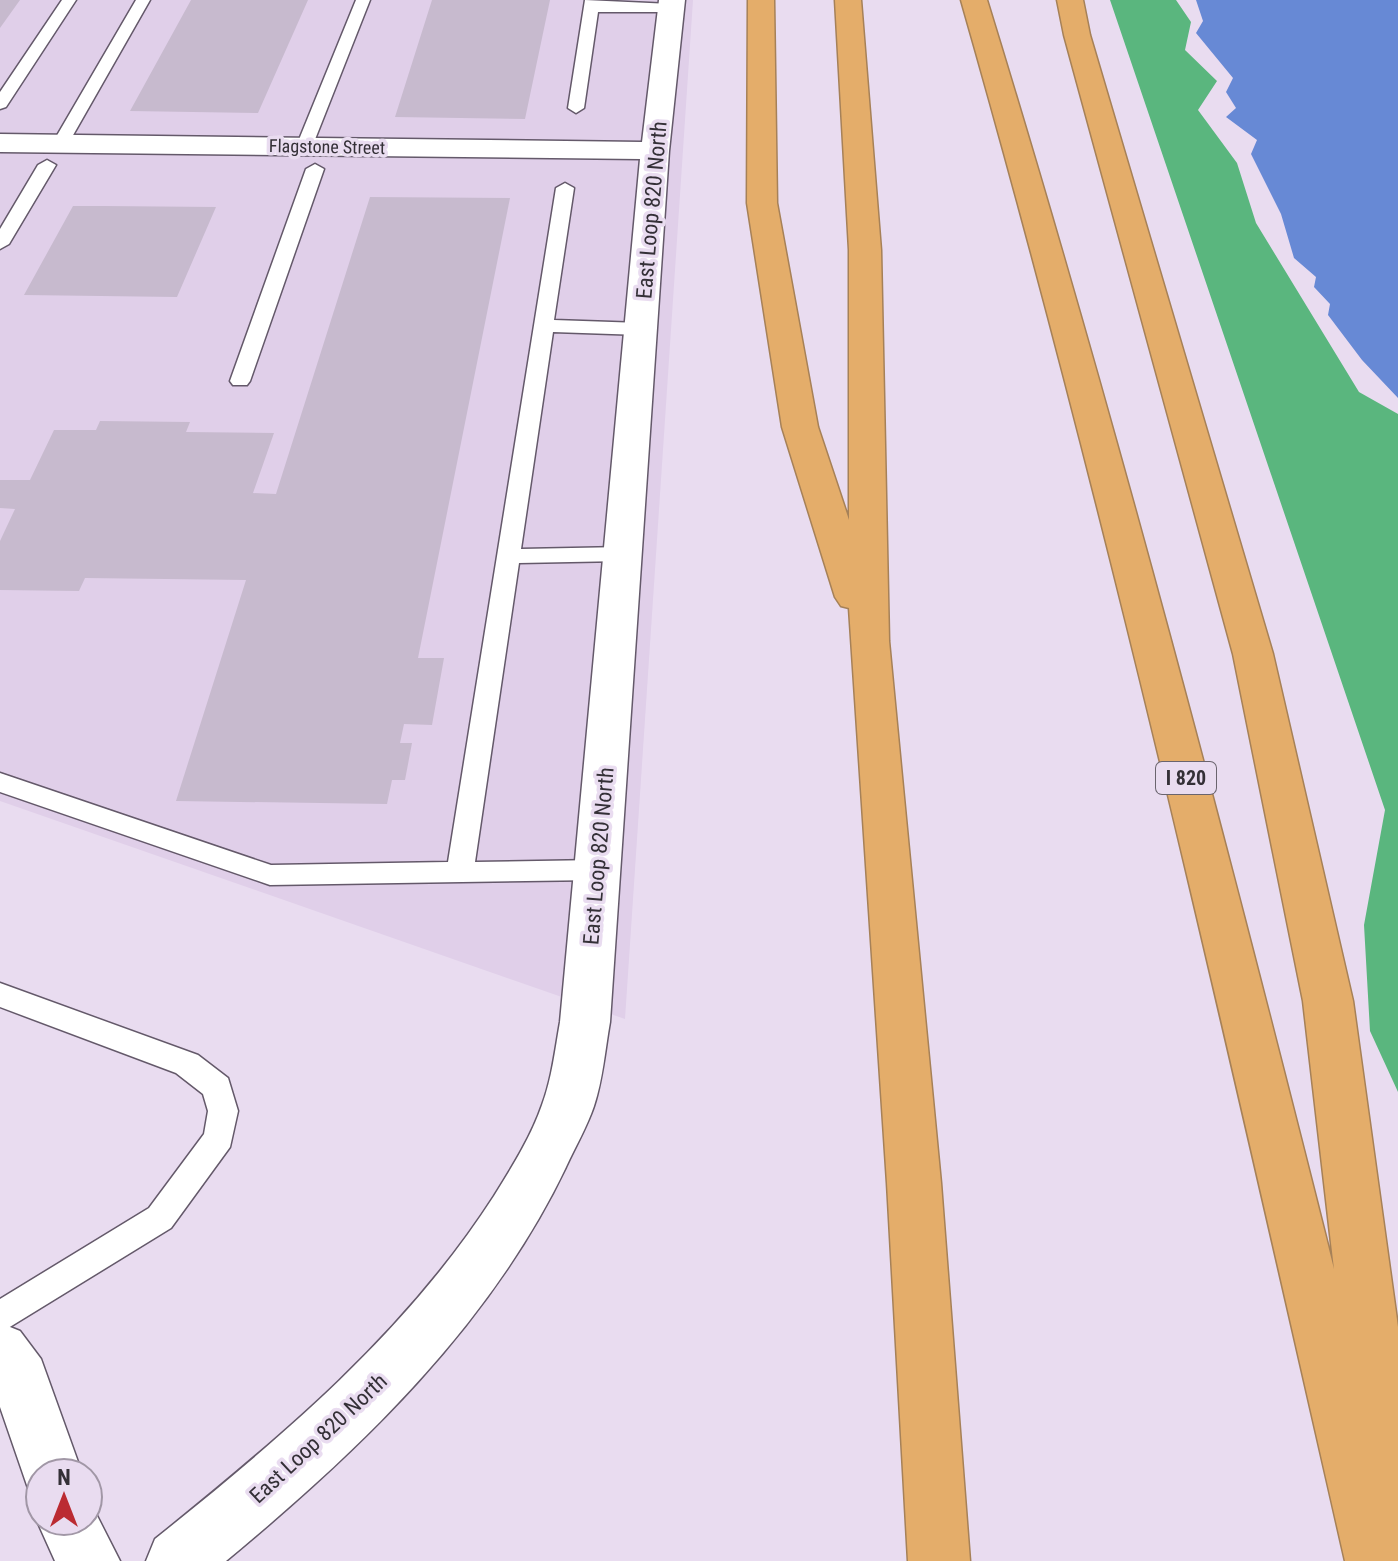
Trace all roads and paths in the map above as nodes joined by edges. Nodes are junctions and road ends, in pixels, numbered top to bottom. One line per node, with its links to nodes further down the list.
1 (69, 0): 10 (lane)
2 (143, 0): 13 (lane)
3 (363, 0): 14 (lane)
4 (761, 0): 24 (highway)
5 (848, 0): 24 (highway)
6 (974, 0): 37 (highway, I 820)
7 (1070, 0): 33 (highway)
8 (592, 4): 9 (lane); 11 (lane)
9 (672, 4): 15 (street, East Loop 820 North)
10 (0, 104)
11 (576, 108)
12 (0, 143): 13 (street, Flagstone Street)
13 (54, 154): 14 (street, Flagstone Street); 16 (street, Flagstone Street); 18 (lane)
14 (310, 158): 15 (street, Flagstone Street); 21 (lane)
15 (654, 162): 20 (street, East Loop 820 North)
16 (0, 165)
17 (565, 188): 19 (lane)
18 (0, 244)
19 (544, 326): 20 (lane); 23 (lane)
20 (641, 329): 22 (street, East Loop 820 North)
21 (240, 381)
22 (623, 554): 23 (lane); 26 (street, East Loop 820 North)
23 (508, 556): 27 (lane)
24 (869, 641): 36 (highway)
25 (0, 782): 27 (lane)
26 (597, 870): 27 (lane); 35 (street, East Loop 820 North)
27 (460, 872)
28 (0, 995): 29 (lane)
29 (0, 1317)
30 (0, 1350): 31 (street)
31 (47, 1457)
32 (76, 1537): 34 (street)
33 (1398, 1552)
34 (89, 1561)
35 (177, 1561)
36 (939, 1561)
37 (1376, 1561)

